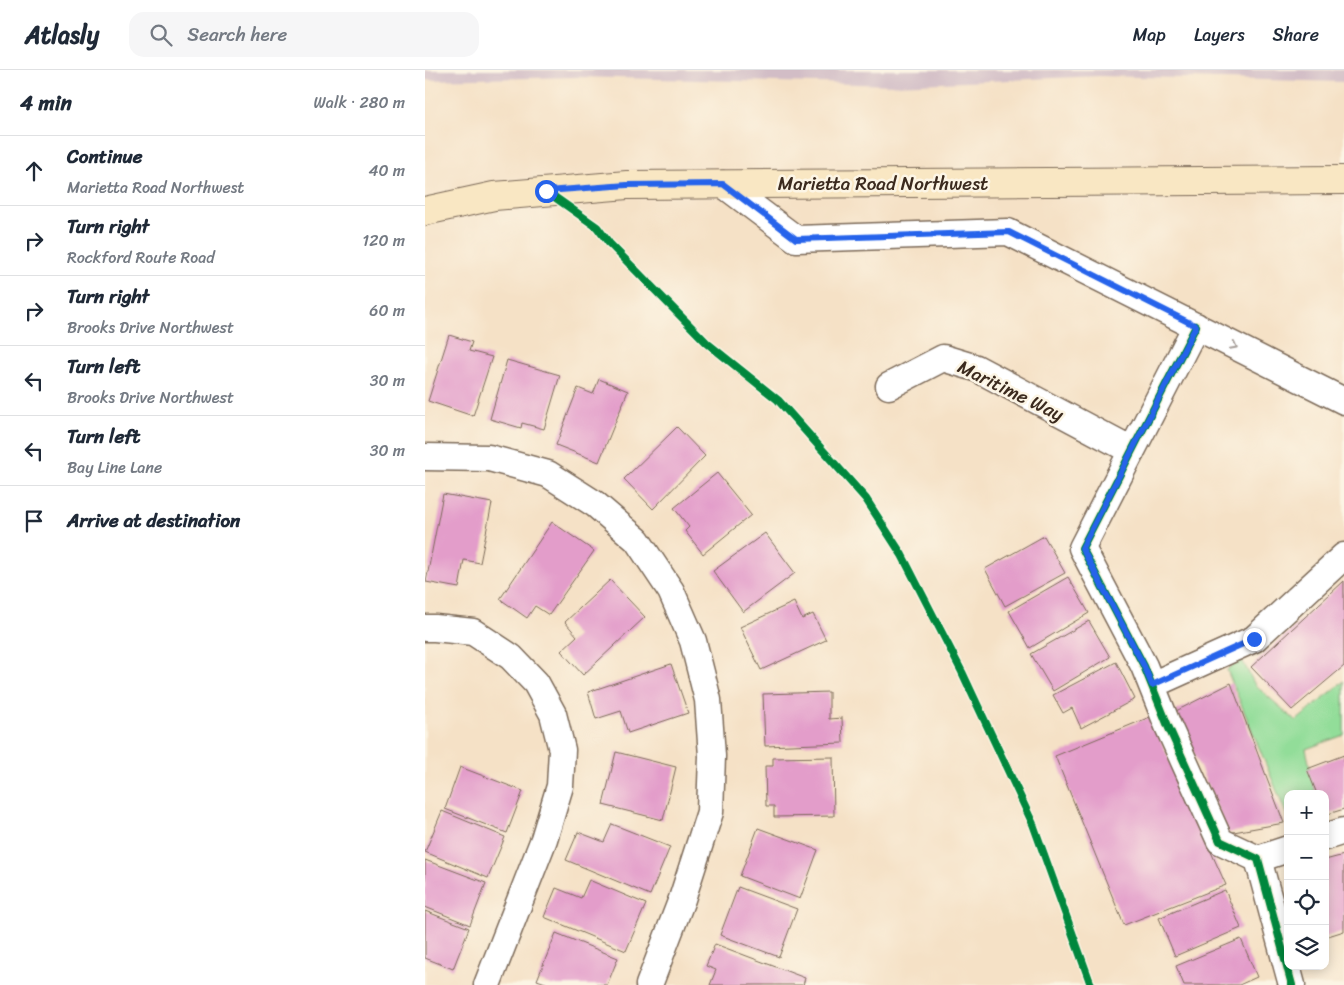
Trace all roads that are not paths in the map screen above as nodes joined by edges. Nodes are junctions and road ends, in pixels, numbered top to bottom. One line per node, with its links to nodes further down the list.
1 (1344, 180): 2 (main road, Marietta Road Northwest)
2 (723, 184): 3 (main road, Marietta Road Northwest); 4 (street)
3 (425, 212)
4 (1196, 326): 6 (street, one-way to 6); 7 (street)
5 (889, 386): 7 (street, Maritime Way)
6 (1344, 401)
7 (1132, 451): 11 (street)
8 (425, 457): 17 (street)
9 (1344, 556): 11 (street)
10 (425, 628): 16 (street)
11 (1152, 685): 15 (street)
12 (1344, 831): 13 (street)
13 (1329, 836)
14 (1284, 850): 15 (street)
15 (1258, 859): 18 (street)
16 (487, 985)
17 (649, 985)
18 (1292, 985)

